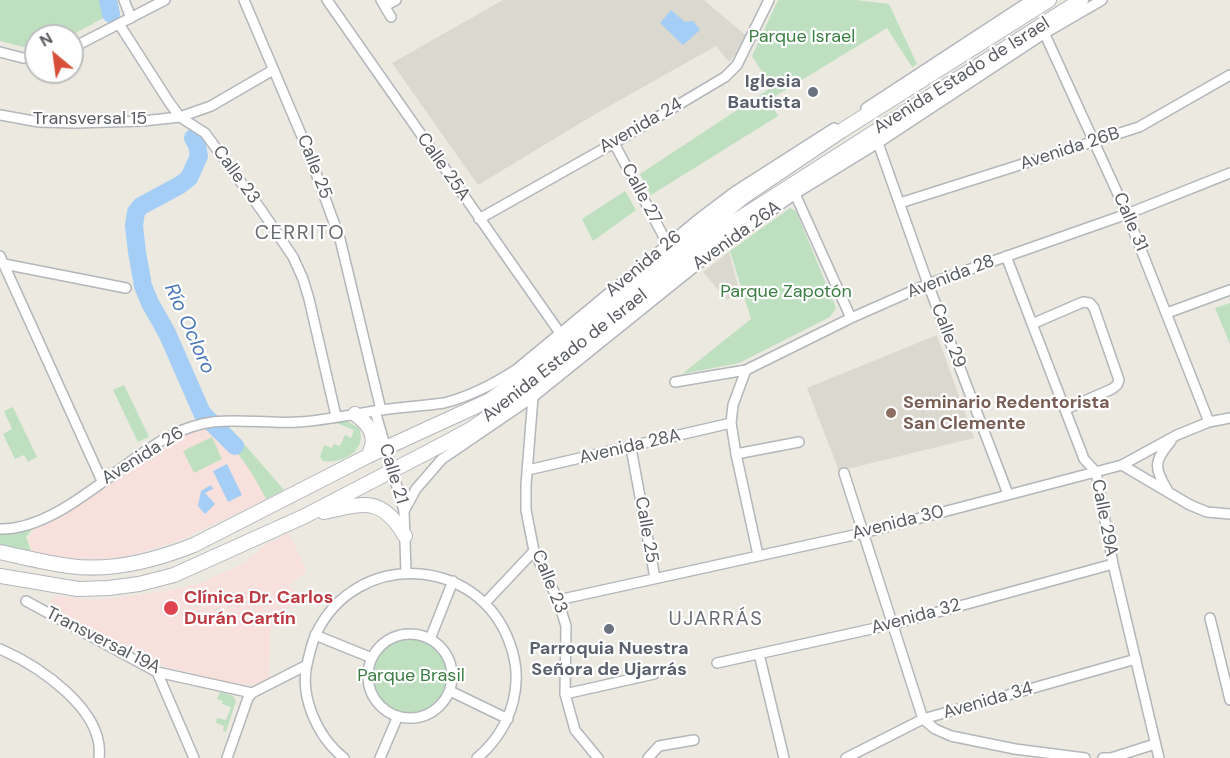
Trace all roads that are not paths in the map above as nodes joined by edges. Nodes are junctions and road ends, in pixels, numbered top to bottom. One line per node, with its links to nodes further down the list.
1 (124, 0): 13 (street)
2 (165, 0): 13 (street)
3 (244, 0): 19 (street, Calle 25)
4 (327, 0): 34 (street, Calle 25A)
5 (396, 0): 10 (street)
6 (769, 0): 27 (street, Avenida 24)
7 (1049, 0): 11 (main road, Avenida Estado de Israel)
8 (1081, 0): 15 (main road, Avenida Estado de Israel)
9 (1102, 0): 15 (street, Avenida 26A)
10 (383, 3): 12 (street)
11 (1029, 3): 21 (main road, Avenida Estado de Israel); 22 (street, Avenida 26)
12 (391, 17)
13 (131, 18): 14 (street)
14 (119, 24): 16 (street); 24 (street, Calle 23)
15 (1043, 30): 26 (street, Calle 31); 28 (street, Avenida 26A); 63 (main road, Avenida Estado de Israel)
16 (84, 42)
17 (0, 52): 18 (street)
18 (24, 56)
19 (273, 70): 24 (street, Transversal 15); 49 (street, Calle 25)
20 (1230, 75): 26 (street, Avenida 26B)
21 (898, 95): 22 (main road); 29 (main road, Avenida Estado de Israel)
22 (874, 102): 25 (street, Avenida 26)
23 (0, 115): 24 (street, Transversal 15)
24 (180, 117): 51 (street, Calle 23)
25 (813, 141): 29 (main road); 35 (street, Avenida 26)
26 (1094, 141): 32 (street, Avenida 26B); 33 (street, Calle 31)
27 (614, 143): 34 (street, Avenida 24); 35 (street, Calle 27)
28 (878, 143): 31 (street, Avenida 26A); 32 (street, Calle 29)
29 (794, 162): 58 (main road, Avenida Estado de Israel)
30 (1230, 173): 33 (street, Avenida 28)
31 (795, 194): 42 (street); 47 (street, Avenida 26A)
32 (900, 203): 38 (street, Calle 29)
33 (1127, 214): 36 (street, Avenida 28); 41 (street, Calle 31)
34 (479, 219): 44 (street, Calle 25A)
35 (668, 245): 44 (street, Avenida 26)
36 (1006, 256): 38 (street, Avenida 28); 43 (street, Calle 29A)
37 (2, 260): 39 (street); 66 (street)
38 (928, 284): 42 (street, Avenida 28); 68 (street, Calle 29)
39 (126, 288)
40 (1230, 290): 41 (street)
41 (1167, 313): 53 (street, Calle 31)
42 (851, 318): 45 (street, Avenida 28)
43 (1032, 324): 48 (street, Calle 29A); 48 (street)
44 (560, 333): 49 (street, Avenida 26)
45 (746, 370): 46 (street, Avenida 28); 54 (street)
46 (675, 382)
47 (533, 397): 62 (street, Calle 23); 69 (street, Avenida 26A)
48 (1066, 409): 64 (street, Calle 29A)
49 (378, 411): 50 (street, Avenida 26); 58 (street, Calle 21)
50 (355, 414): 51 (street, Avenida 26); 60 (main road)
51 (336, 416): 66 (street, Avenida 26)
52 (1230, 418): 53 (street, Avenida 30)
53 (1209, 422): 55 (street, Avenida 30)
54 (731, 423): 57 (street, Avenida 28A); 59 (street)
55 (1177, 435): 61 (street, Avenida 30); 67 (street)
56 (799, 442): 59 (street)
57 (631, 447): 62 (street, Avenida 28A); 85 (street, Calle 25)
58 (385, 448): 60 (main road, Avenida Estado de Israel); 63 (street, Calle 21)
59 (736, 454): 81 (street)
60 (368, 456): 71 (main road, Avenida Estado de Israel)
61 (1122, 465): 64 (street, Avenida 30); 67 (street)
62 (528, 470): 79 (street, Calle 23)
63 (391, 471): 69 (street, Calle 21); 72 (main road, Avenida Estado de Israel)
64 (1096, 472): 68 (street, Avenida 30); 82 (street, Calle 29A)
65 (843, 473): 75 (street)
66 (102, 481): 73 (street, Avenida 26)
67 (1169, 493): 70 (street)
68 (1008, 494): 75 (street, Avenida 30)
69 (404, 511): 77 (street, Calle 21)
70 (1230, 514)
71 (252, 515): 74 (main road, Avenida Estado de Israel); 76 (main road)
72 (305, 516): 76 (main road, Avenida Estado de Israel); 77 (main road)
73 (0, 529)
74 (220, 531): 78 (main road); 80 (main road, Avenida Estado de Israel)
75 (862, 533): 81 (street, Avenida 30); 91 (street)
76 (258, 536): 78 (main road, Avenida Estado de Israel)
77 (405, 536): 83 (street, Calle 21)
78 (230, 550): 84 (main road, Avenida Estado de Israel)
79 (534, 551): 87 (street, Calle 23); 89 (street)
80 (0, 552)
81 (758, 555): 85 (street, Avenida 30)
82 (1113, 564): 91 (street, Avenida 32); 97 (street, Calle 29A)
83 (406, 573): 86 (street); 92 (street)
84 (0, 576)
85 (655, 578): 87 (street, Avenida 30)
86 (453, 581): 89 (street); 93 (street)
87 (558, 600): 105 (street, Calle 23)
88 (26, 601): 100 (street, Transversal 19A)
89 (485, 603): 107 (street)
90 (1210, 618): 104 (street)
91 (894, 624): 95 (street, Avenida 32); 108 (street)
92 (315, 635): 96 (street); 99 (street)
93 (430, 639): 96 (street); 102 (street)
94 (0, 649): 111 (street)
95 (759, 654): 98 (street, Avenida 32); 119 (street)
96 (372, 658): 106 (street)
97 (1136, 659): 108 (street, Avenida 34); 110 (street, Calle 29A)
98 (717, 663)
99 (307, 665): 103 (street); 114 (street)
100 (158, 672): 103 (street, Transversal 19A); 112 (street)
101 (654, 674): 105 (street)
102 (450, 691): 106 (street); 107 (street)
103 (252, 693): 113 (street)
104 (1229, 693)
105 (565, 694): 117 (street, Calle 23)
106 (398, 716): 115 (street)
107 (508, 718): 116 (street)
108 (923, 719): 120 (street, Avenida 34); 121 (street)
109 (694, 740): 118 (street)
110 (1155, 744): 122 (street); 123 (street, Calle 29A)
111 (99, 758)
112 (194, 758)
113 (226, 758)
114 (344, 758)
115 (380, 758)
116 (477, 758)
117 (598, 758)
118 (648, 758)
119 (784, 758)
120 (846, 758)
121 (1085, 758)
122 (1103, 758)
123 (1159, 758)

